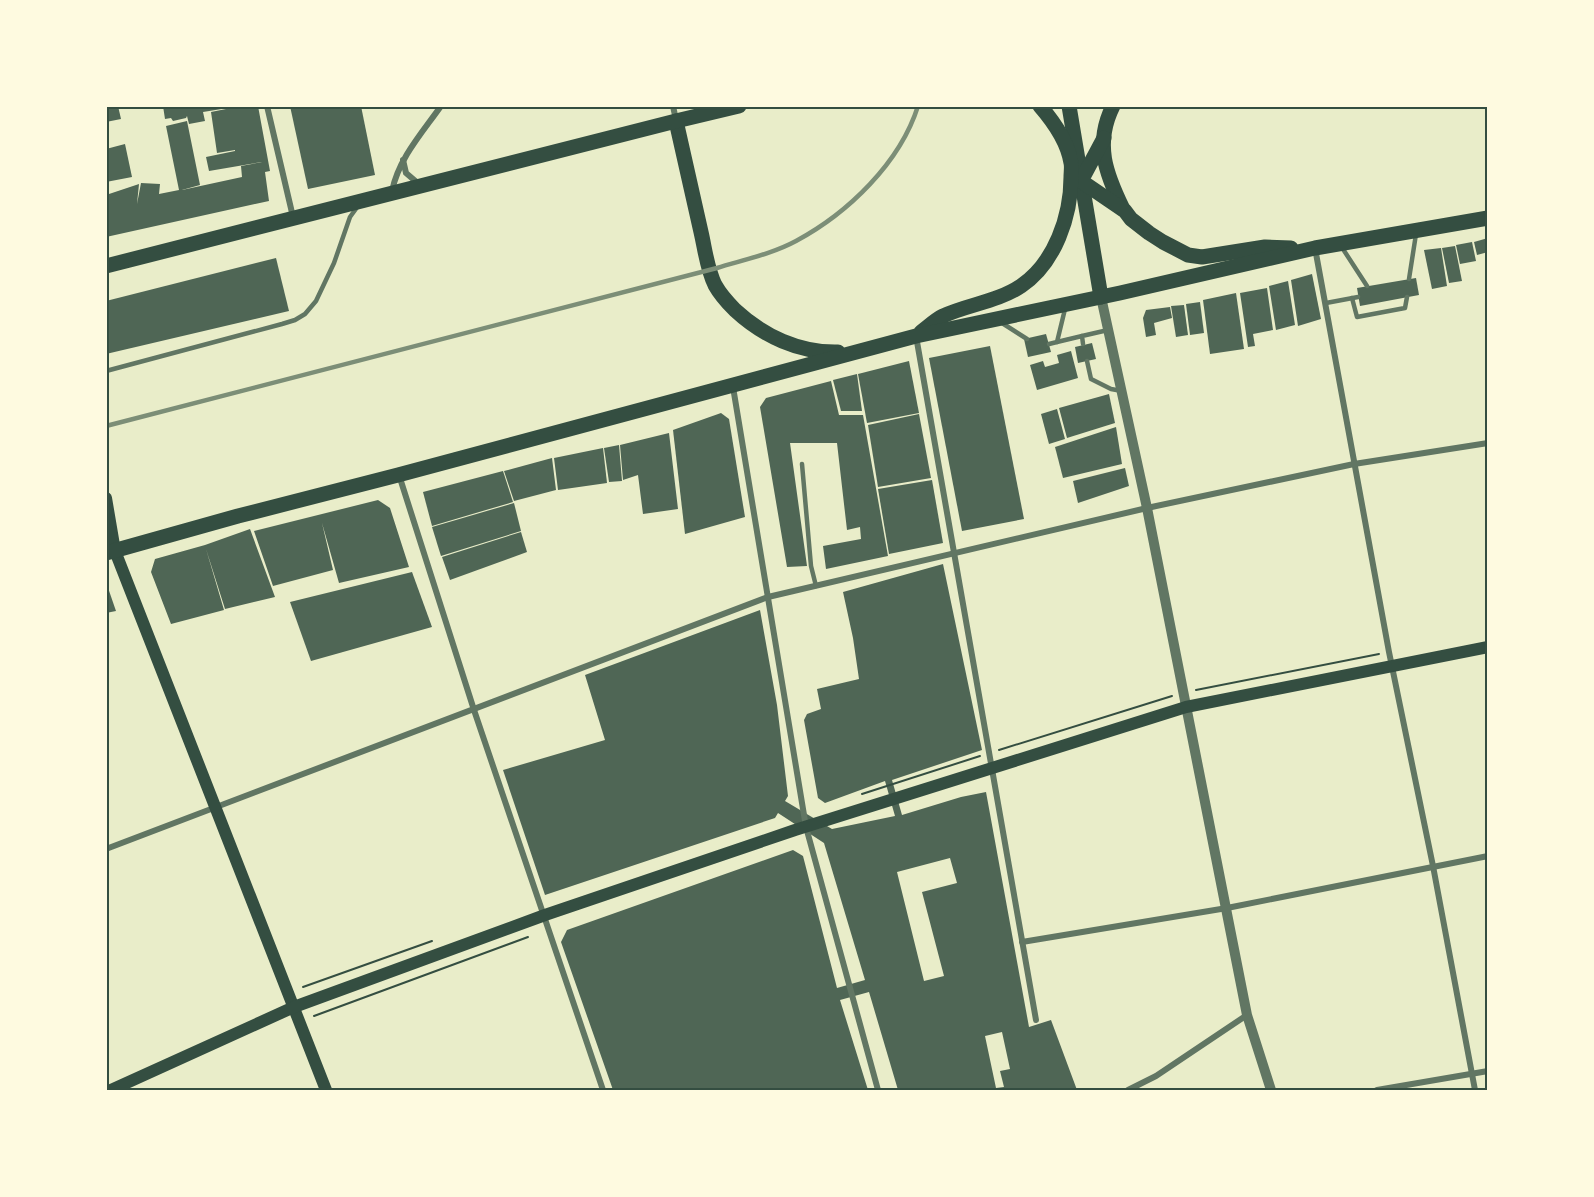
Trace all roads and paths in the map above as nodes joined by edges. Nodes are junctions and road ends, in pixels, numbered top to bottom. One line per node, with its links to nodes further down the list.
1 (267, 106): 16 (street)
2 (441, 106): 9 (street)
3 (739, 106): 7 (main road)
4 (1040, 106): 31 (main road)
5 (1069, 106): 10 (main road)
6 (1113, 106): 8 (main road)
7 (674, 114): 11 (main road); 37 (main road)
8 (1104, 138): 10 (main road); 14 (main road)
9 (403, 159): 11 (street); 12 (street)
10 (1081, 181): 14 (main road); 23 (main road)
11 (422, 186): 12 (main road)
12 (391, 194): 13 (main road)
13 (361, 202): 16 (main road); 39 (lane)
14 (1125, 211): 19 (main road)
15 (1488, 218): 17 (main road)
16 (294, 219): 20 (main road)
17 (1417, 229): 18 (main road); 21 (lane)
18 (1340, 243): 19 (main road); 22 (lane)
19 (1315, 248): 23 (main road); 28 (street)
20 (106, 266)
21 (1410, 279)
22 (1366, 286)
23 (1101, 297): 27 (main road); 30 (street)
24 (1358, 297): 26 (lane)
25 (1407, 297): 26 (lane)
26 (1352, 298): 28 (lane)
27 (1066, 303): 29 (main road); 34 (lane)
28 (1326, 303): 44 (street)
29 (997, 320): 31 (main road); 33 (lane)
30 (1108, 330): 32 (lane); 41 (street)
31 (916, 336): 37 (main road); 49 (street)
32 (1082, 336): 34 (lane); 36 (lane)
33 (1027, 339)
34 (1057, 342): 35 (lane)
35 (1048, 344)
36 (1083, 344)
37 (862, 351): 40 (main road)
38 (1087, 361): 41 (lane)
39 (106, 371)
40 (733, 384): 45 (main road); 51 (street)
41 (1122, 391): 47 (street)
42 (1488, 443): 44 (street)
43 (802, 464): 50 (lane)
44 (1354, 464): 47 (street); 53 (street)
45 (398, 475): 48 (main road); 55 (street)
46 (106, 498): 48 (main road)
47 (1148, 508): 49 (street); 54 (street)
48 (111, 552): 57 (main road)
49 (954, 553): 50 (street); 56 (street)
50 (816, 586): 51 (street)
51 (768, 597): 55 (street); 58 (street)
52 (1488, 647): 53 (main road)
53 (1392, 665): 54 (main road); 61 (street)
54 (1186, 707): 56 (main road); 62 (street)
55 (474, 710): 57 (street); 63 (street)
56 (991, 768): 58 (main road); 64 (street)
57 (216, 808): 59 (street); 65 (main road)
58 (806, 827): 63 (main road); 73 (street)
59 (106, 849)
60 (1488, 856): 61 (street)
61 (1433, 866): 62 (street); 69 (street)
62 (1227, 908): 64 (street); 66 (street)
63 (544, 915): 65 (main road); 72 (street)
64 (1022, 942): 67 (street)
65 (294, 1007): 70 (main road); 71 (main road)
66 (1247, 1015): 74 (street); 75 (street)
67 (1036, 1020)
68 (1488, 1071): 69 (street)
69 (1471, 1074): 76 (street); 77 (street)
70 (111, 1090)
71 (326, 1090)
72 (603, 1090)
73 (878, 1090)
74 (1128, 1090)
75 (1271, 1090)
76 (1377, 1090)
77 (1474, 1090)

